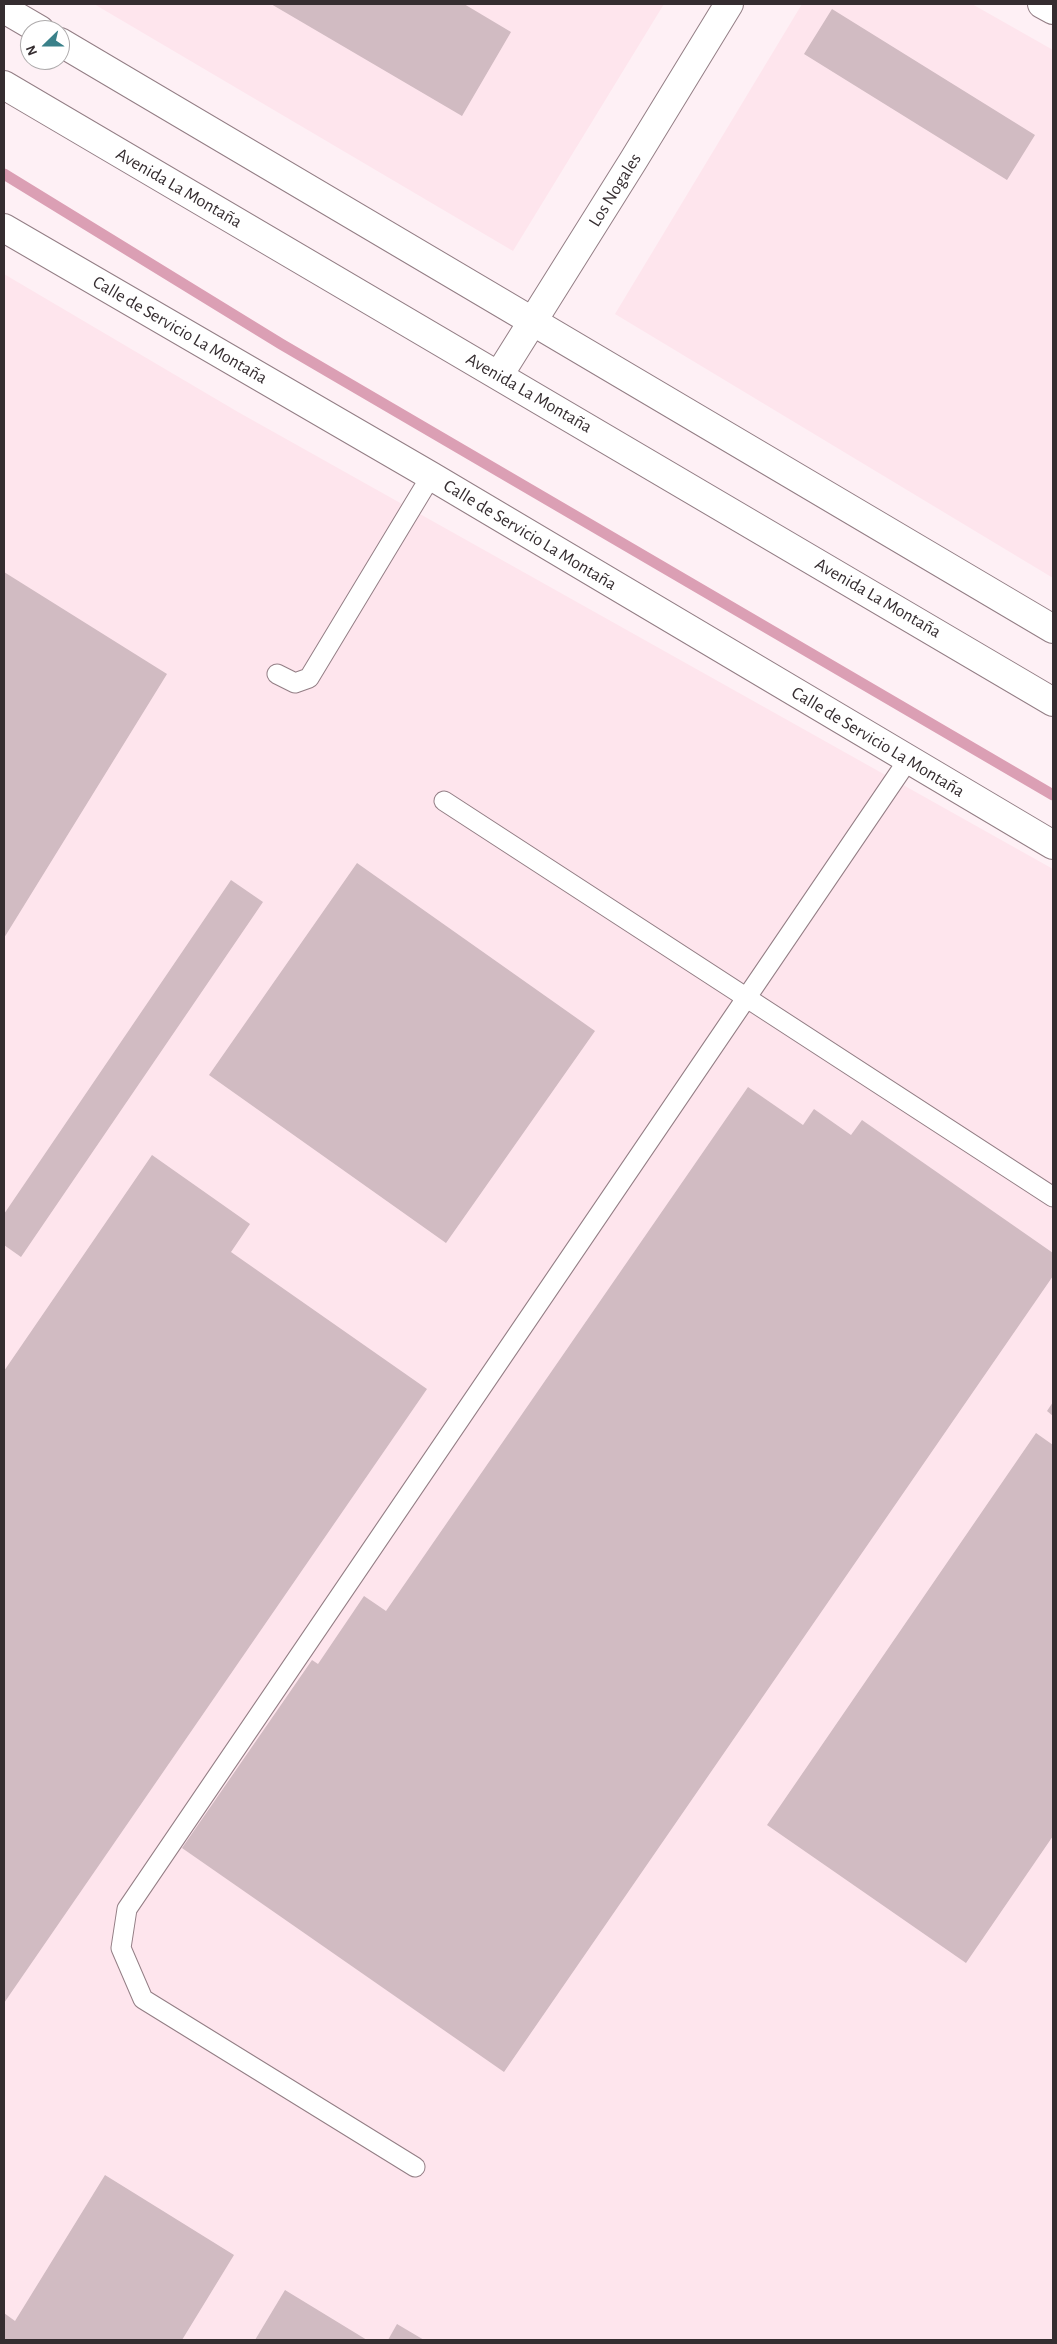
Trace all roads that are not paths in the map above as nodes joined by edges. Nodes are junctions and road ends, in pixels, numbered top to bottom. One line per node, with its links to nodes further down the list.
1 (729, 4): 9 (main road, Los Nogales)
2 (1042, 4): 4 (main road)
3 (4, 9): 5 (main road)
4 (1053, 10)
5 (23, 20)
6 (70, 48): 9 (main road)
7 (4, 85): 10 (main road, Avenida La Montaña)
8 (4, 228): 11 (main road, Calle de Servicio La Montaña)
9 (534, 322): 10 (main road, Los Nogales); 12 (main road)
10 (499, 376): 14 (main road, Avenida La Montaña)
11 (431, 476): 13 (lane); 15 (main road, Calle de Servicio La Montaña)
12 (1053, 629)
13 (277, 674)
14 (1053, 702)
15 (908, 760): 17 (main road, Calle de Servicio La Montaña); 18 (lane)
16 (444, 801): 18 (lane)
17 (1053, 845)
18 (746, 998): 19 (lane); 20 (lane)
19 (1053, 1197)
20 (415, 2167)

